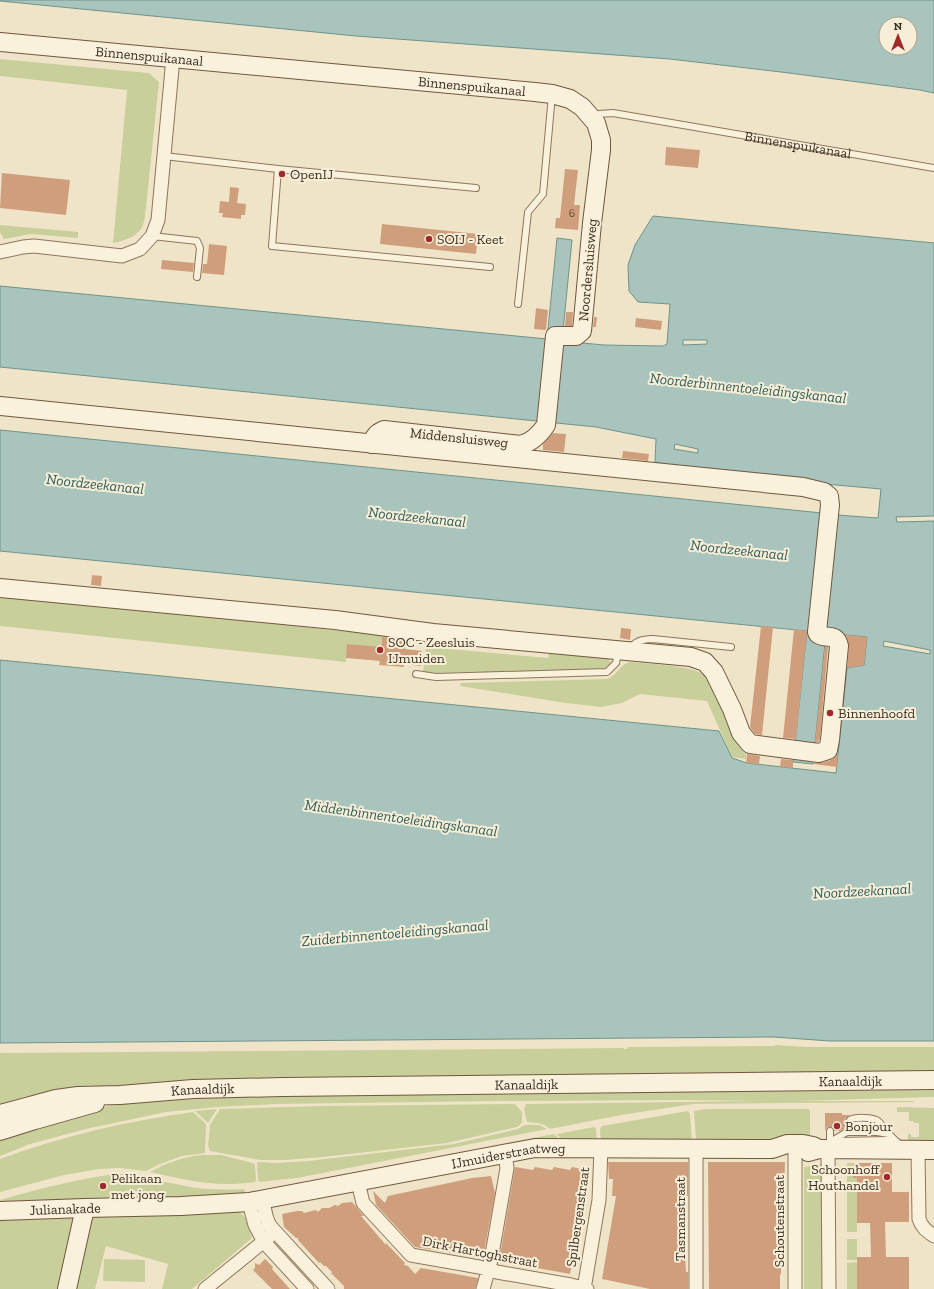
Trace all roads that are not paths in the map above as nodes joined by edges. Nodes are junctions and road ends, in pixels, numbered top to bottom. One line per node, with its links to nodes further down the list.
1 (0, 42): 2 (street, Binnenspuikanaal)
2 (174, 58): 3 (street, Binnenspuikanaal); 5 (street)
3 (552, 94): 4 (street, Binnenspuikanaal); 13 (lane)
4 (592, 117): 6 (lane, Binnenspuikanaal); 15 (street, Noordersluisweg)
5 (164, 156): 7 (lane); 9 (street)
6 (934, 168)
7 (278, 169): 8 (lane); 11 (lane)
8 (476, 188)
9 (152, 236): 10 (street); 12 (lane)
10 (0, 252)
11 (490, 267)
12 (197, 277)
13 (518, 304)
14 (0, 406): 16 (street)
15 (546, 425): 16 (street, Middensluisweg)
16 (372, 444): 19 (street)
17 (0, 588): 19 (street)
18 (730, 647): 19 (lane)
19 (624, 651): 20 (lane)
20 (416, 674)
21 (934, 1080): 22 (street, Kanaaldijk)
22 (120, 1095): 23 (street, Kanaaldijk); 24 (street, Kanaaldijk)
23 (0, 1114)
24 (0, 1131)
25 (830, 1131): 28 (lane)
26 (848, 1132): 27 (lane); 27 (lane); 28 (lane)
27 (889, 1134): 30 (lane)
28 (826, 1147): 30 (street, IJmuiderstraatweg); 32 (street, IJmuiderstraatweg); 33 (street, IJmuiderstraatweg); 51 (street)
29 (601, 1148): 31 (street, IJmuiderstraatweg); 34 (street, IJmuiderstraatweg); 48 (street, Spilbergenstraat)
30 (913, 1148): 40 (street)
31 (696, 1149): 32 (street, IJmuiderstraatweg); 49 (street, Tasmanstraat)
32 (772, 1149): 33 (street, IJmuiderstraatweg)
33 (795, 1152): 50 (street, Schoutenstraat)
34 (504, 1154): 35 (street, IJmuiderstraatweg); 42 (street)
35 (358, 1182): 36 (street, IJmuiderstraatweg); 42 (street, Dirk Hartoghstraat)
36 (256, 1201): 37 (street, Julianakade); 39 (street); 41 (street)
37 (85, 1208): 38 (street, Julianakade); 43 (street)
38 (0, 1211)
39 (274, 1231): 41 (street); 46 (street)
40 (934, 1236)
41 (264, 1242): 44 (street); 45 (street)
42 (487, 1270): 47 (street); 48 (street, Dirk Hartoghstraat)
43 (67, 1289)
44 (206, 1289)
45 (307, 1289)
46 (328, 1289)
47 (483, 1289)
48 (585, 1289)
49 (696, 1289)
50 (795, 1289)
51 (829, 1289)

